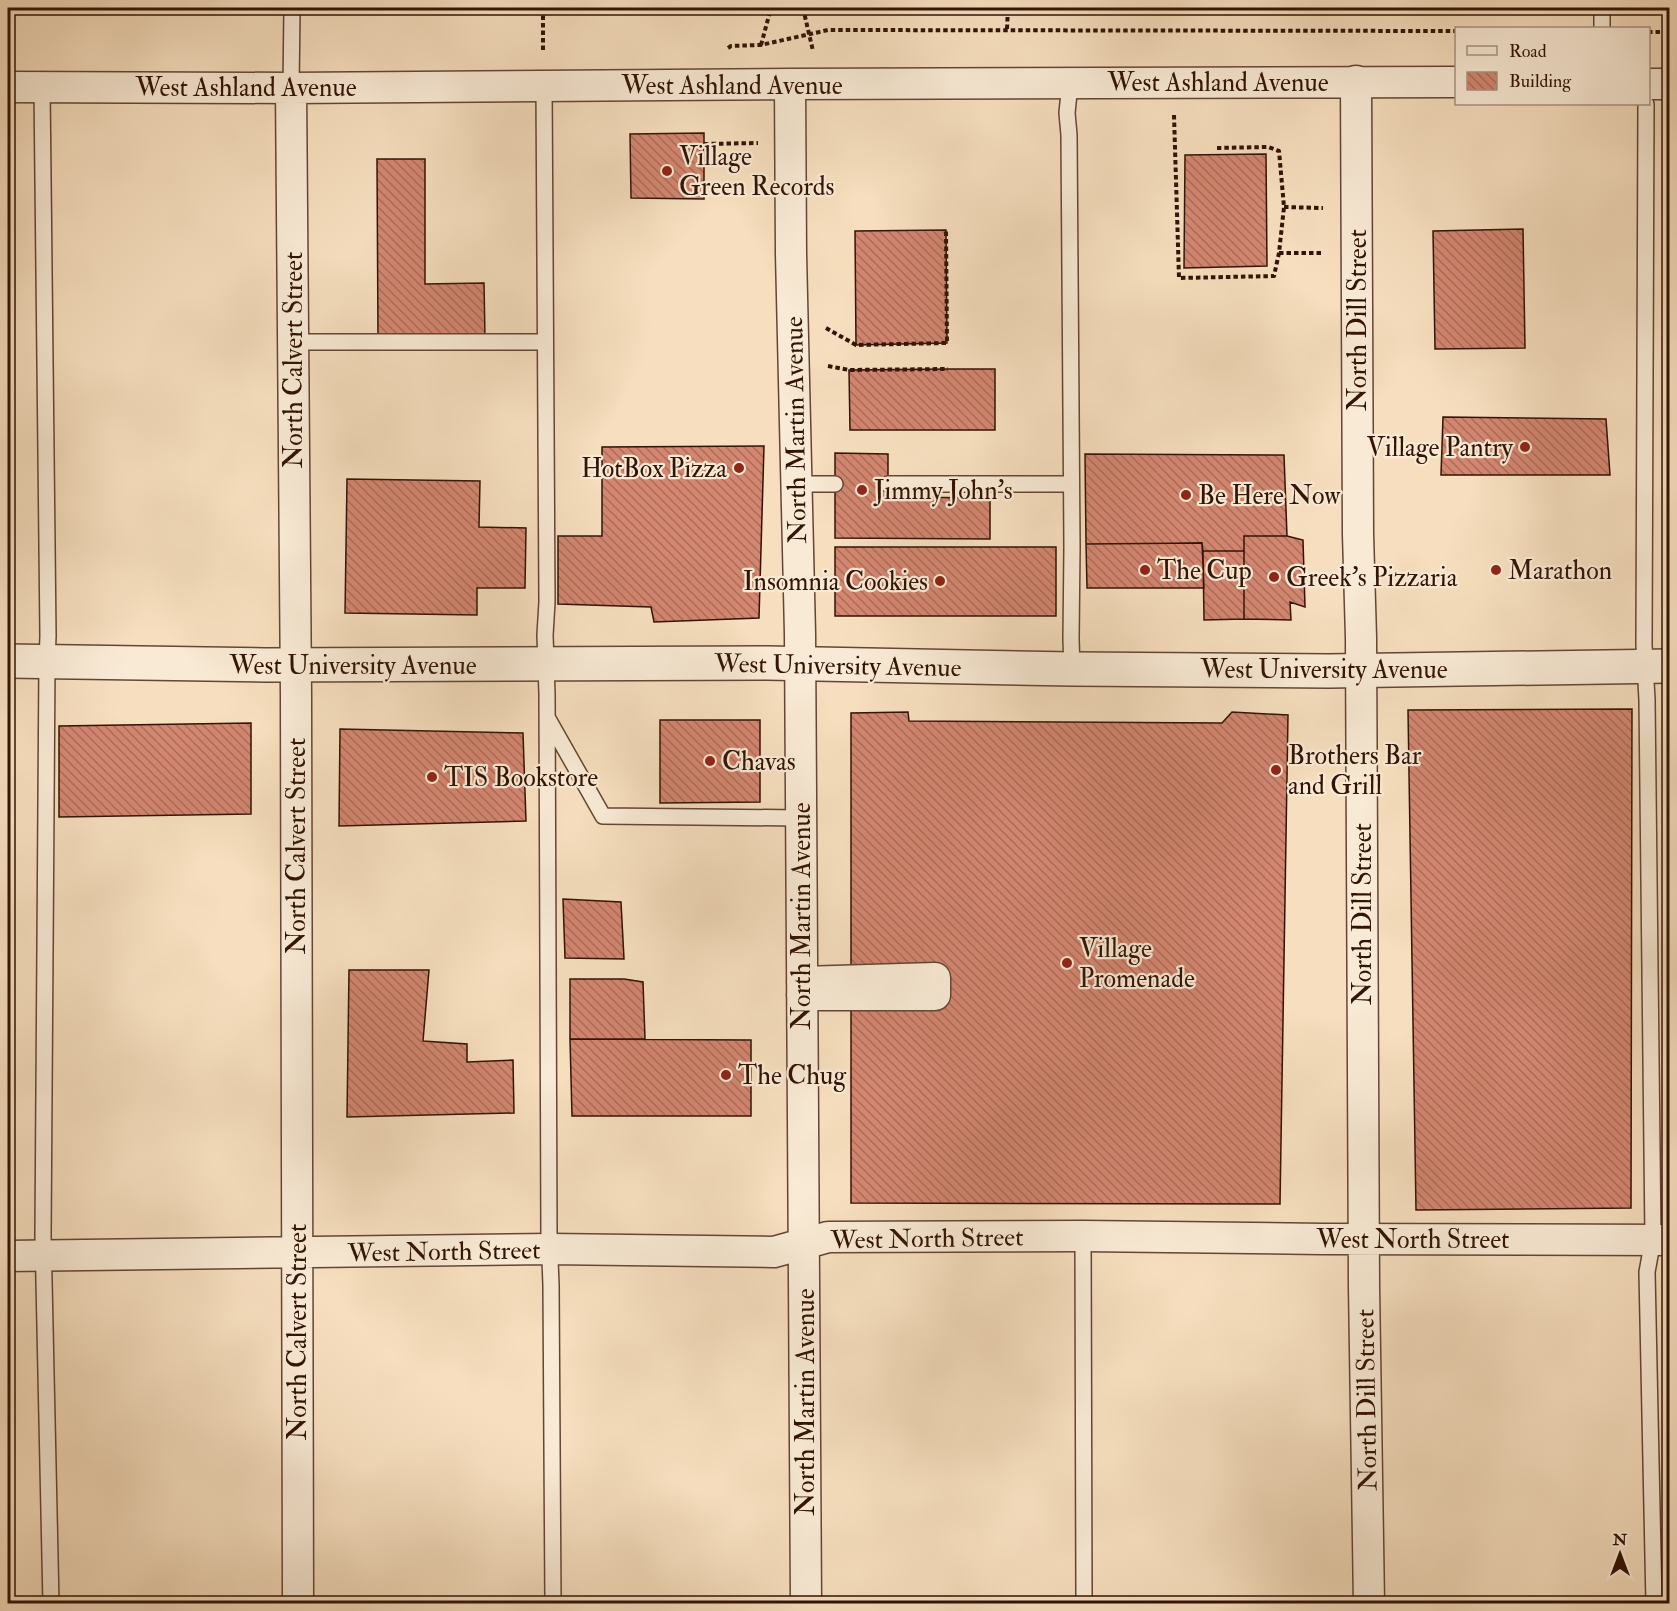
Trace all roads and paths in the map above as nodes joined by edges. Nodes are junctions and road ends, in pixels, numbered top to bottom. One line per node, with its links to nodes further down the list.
1 (292, 8): 23 (lane)
2 (543, 8): 14 (path)
3 (771, 8): 12 (path)
4 (803, 8): 12 (path)
5 (1008, 8): 8 (path)
6 (1602, 8): 7 (lane)
7 (1602, 27)
8 (1007, 29): 9 (path); 12 (path)
9 (1455, 31)
10 (1650, 32): 11 (path)
11 (1670, 32)
12 (809, 35): 13 (path)
13 (815, 59)
14 (543, 71): 18 (street, West Ashland Avenue); 23 (street, West Ashland Avenue); 36 (lane)
15 (1356, 81): 16 (street, West Ashland Avenue); 17 (street, West Ashland Avenue); 50 (street, North Dill Street)
16 (1455, 82)
17 (1070, 83): 18 (street, West Ashland Avenue); 42 (lane)
18 (790, 84): 39 (street, North Martin Avenue)
19 (1650, 84): 20 (street)
20 (1670, 84)
21 (8, 87): 22 (street, West Ashland Avenue)
22 (42, 88): 23 (street, West Ashland Avenue); 44 (lane)
23 (291, 88): 35 (street, North Calvert Street)
24 (1646, 105): 48 (lane)
25 (1174, 113): 32 (path)
26 (765, 143): 27 (path)
27 (704, 144)
28 (1217, 148): 29 (path)
29 (1284, 207): 30 (path); 32 (path)
30 (1327, 208)
31 (946, 230): 34 (path)
32 (1279, 253): 33 (path)
33 (1327, 253)
34 (825, 327)
35 (293, 342): 36 (lane); 45 (street, North Calvert Street)
36 (545, 342): 47 (lane)
37 (824, 366): 38 (path)
38 (948, 369)
39 (796, 483): 40 (lane); 46 (street, North Martin Avenue)
40 (836, 483)
41 (888, 483): 42 (lane)
42 (1071, 483): 49 (lane)
43 (8, 661): 44 (street, West University Avenue)
44 (47, 661): 45 (street, West University Avenue); 60 (lane)
45 (295, 664): 47 (street, West University Avenue); 58 (street, North Calvert Street)
46 (799, 664): 47 (street, West University Avenue); 49 (street, West University Avenue); 52 (street, North Martin Avenue)
47 (546, 665): 51 (lane)
48 (1657, 666): 50 (street, West University Avenue); 55 (lane)
49 (1072, 669): 50 (street, West University Avenue)
50 (1361, 669): 54 (street, North Dill Street)
51 (547, 717): 52 (lane); 57 (lane)
52 (800, 818): 56 (street, North Martin Avenue)
53 (1083, 1236): 54 (street, West North Street); 56 (street, West North Street); 65 (lane)
54 (1364, 1239): 55 (street, West North Street); 66 (street, North Dill Street)
55 (1661, 1239): 67 (lane)
56 (805, 1243): 57 (street, West North Street); 64 (street, North Martin Avenue)
57 (550, 1249): 58 (street, West North Street); 63 (lane)
58 (296, 1253): 60 (street, West North Street); 62 (street, North Calvert Street)
59 (8, 1256): 60 (street, West North Street)
60 (45, 1256): 61 (lane)
61 (51, 1604)
62 (298, 1604)
63 (553, 1604)
64 (806, 1604)
65 (1084, 1604)
66 (1369, 1604)
67 (1654, 1604)

